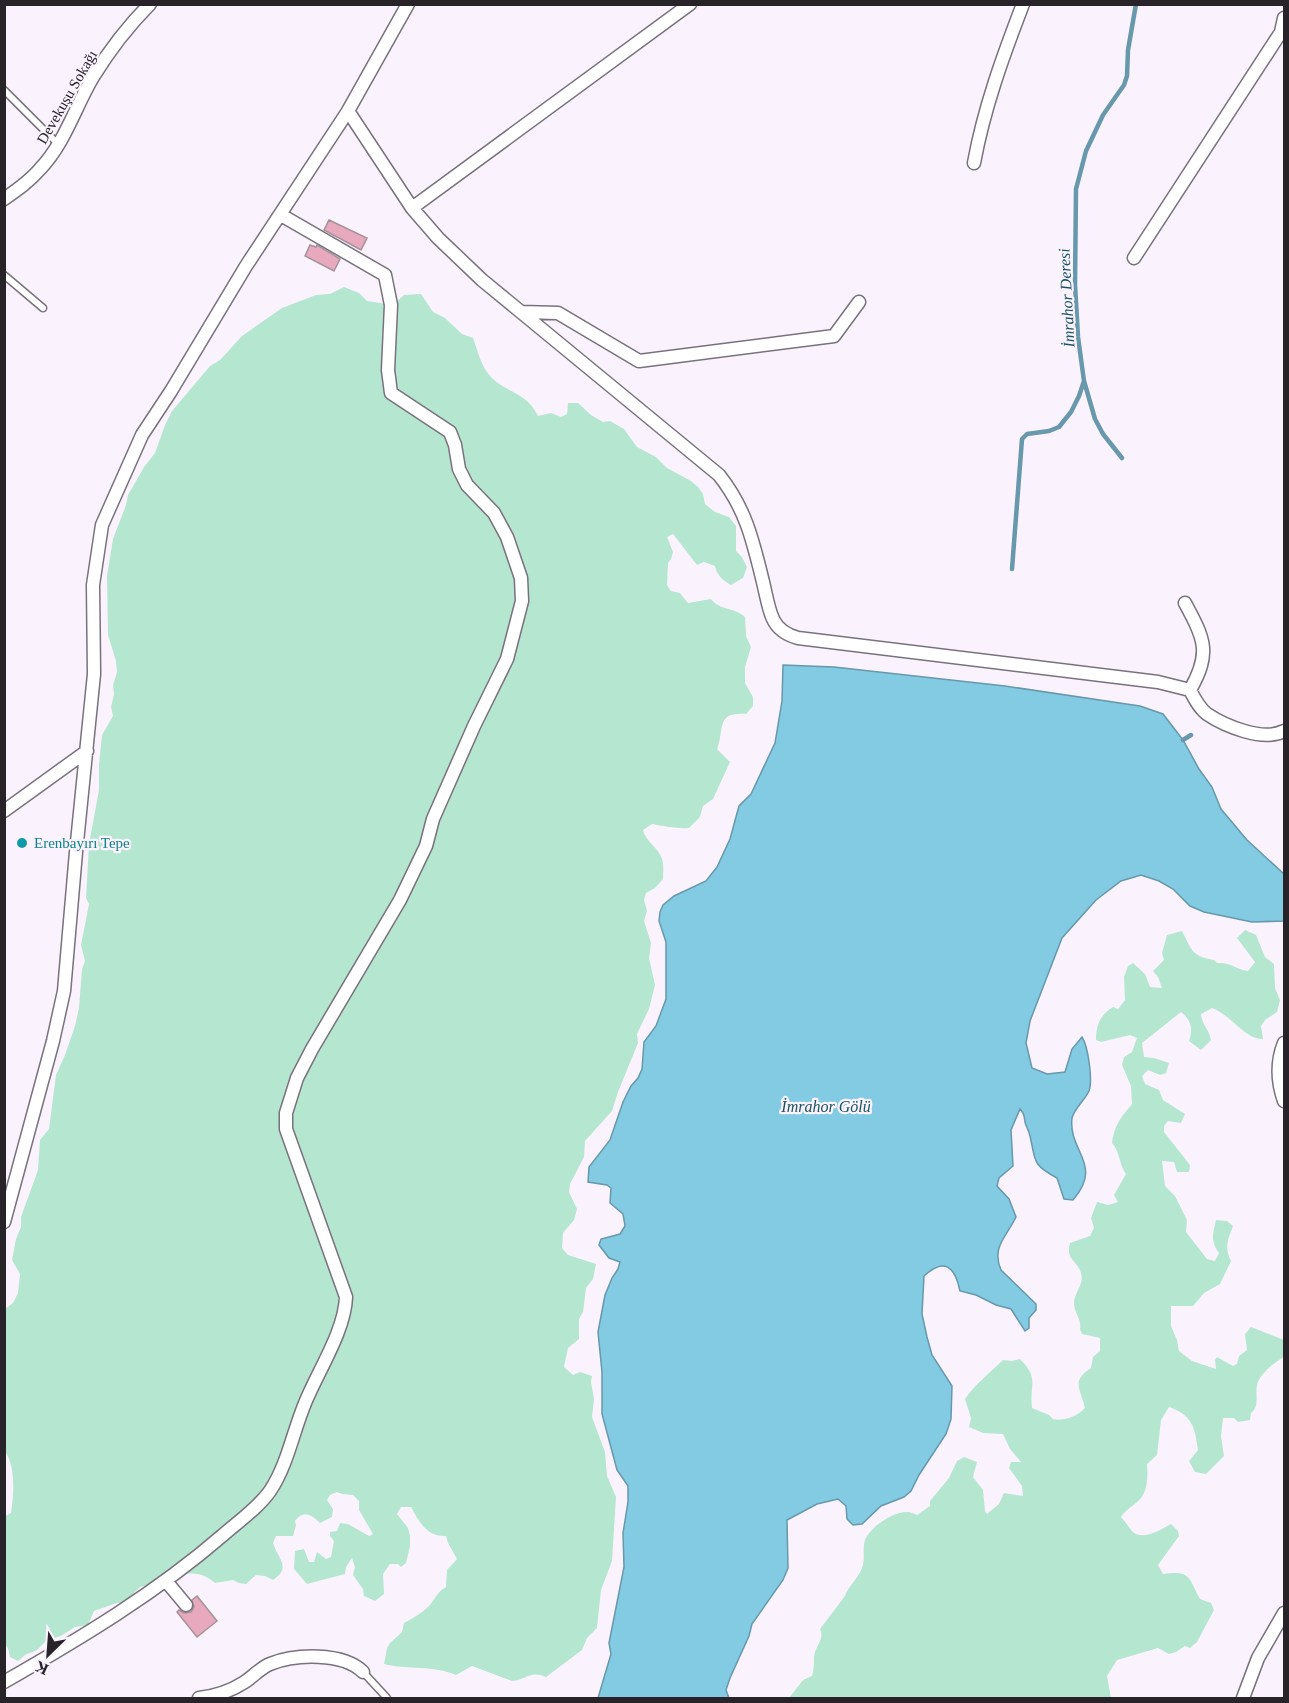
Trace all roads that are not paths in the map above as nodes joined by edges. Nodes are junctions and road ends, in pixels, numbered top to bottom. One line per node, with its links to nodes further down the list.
1 (150, 4): 8 (street, Devekuşu Sokağı)
2 (408, 4): 7 (street)
3 (690, 4): 11 (street)
4 (1023, 4): 9 (street)
5 (1284, 18): 13 (street)
6 (4, 90): 8 (lane)
7 (348, 111): 11 (street); 12 (street)
8 (58, 144): 10 (street, Devekuşu Sokağı)
9 (974, 163)
10 (4, 199)
11 (412, 208): 17 (street)
12 (281, 215): 21 (street); 26 (street)
13 (1134, 258)
14 (4, 275): 16 (lane)
15 (859, 302): 17 (street)
16 (43, 308)
17 (521, 312): 19 (street)
18 (1185, 603): 19 (street)
19 (1190, 690): 20 (street)
20 (1284, 731)
21 (87, 751): 22 (street); 25 (street)
22 (5, 809)
23 (1284, 1043): 24 (street)
24 (1284, 1101)
25 (4, 1222)
26 (166, 1581): 27 (street); 30 (street)
27 (186, 1605)
28 (1284, 1613): 33 (street)
29 (363, 1672): 31 (street); 32 (lane)
30 (4, 1682)
31 (199, 1698)
32 (387, 1698)
33 (1243, 1698)

